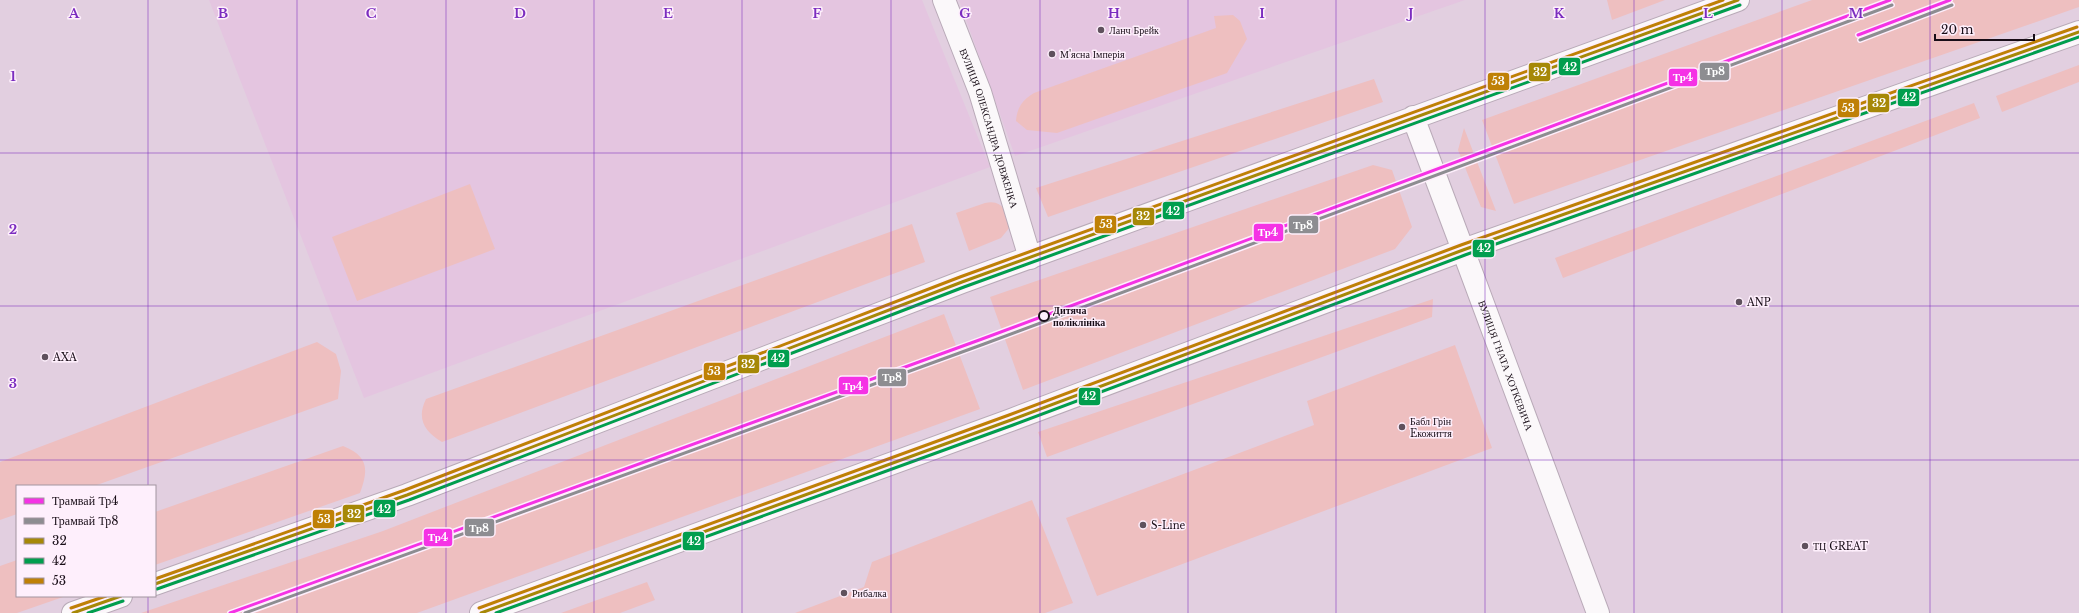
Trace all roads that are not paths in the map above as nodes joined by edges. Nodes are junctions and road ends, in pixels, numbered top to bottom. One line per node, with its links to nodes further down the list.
1 (944, 0): 6 (main road, ВУЛИЦЯ ОЛЕКСАНДРА ДОВЖЕНКА)
2 (1738, 0): 4 (main road)
3 (2079, 32): 5 (main road)
4 (1413, 117): 5 (main road, ВУЛИЦЯ ГНАТА ХОТКЕВИЧА); 6 (main road)
5 (1463, 250): 10 (main road); 11 (main road, ВУЛИЦЯ ГНАТА ХОТКЕВИЧА)
6 (1030, 258): 7 (main road)
7 (156, 584)
8 (118, 597): 9 (main road)
9 (74, 613)
10 (481, 613)
11 (1598, 613)

